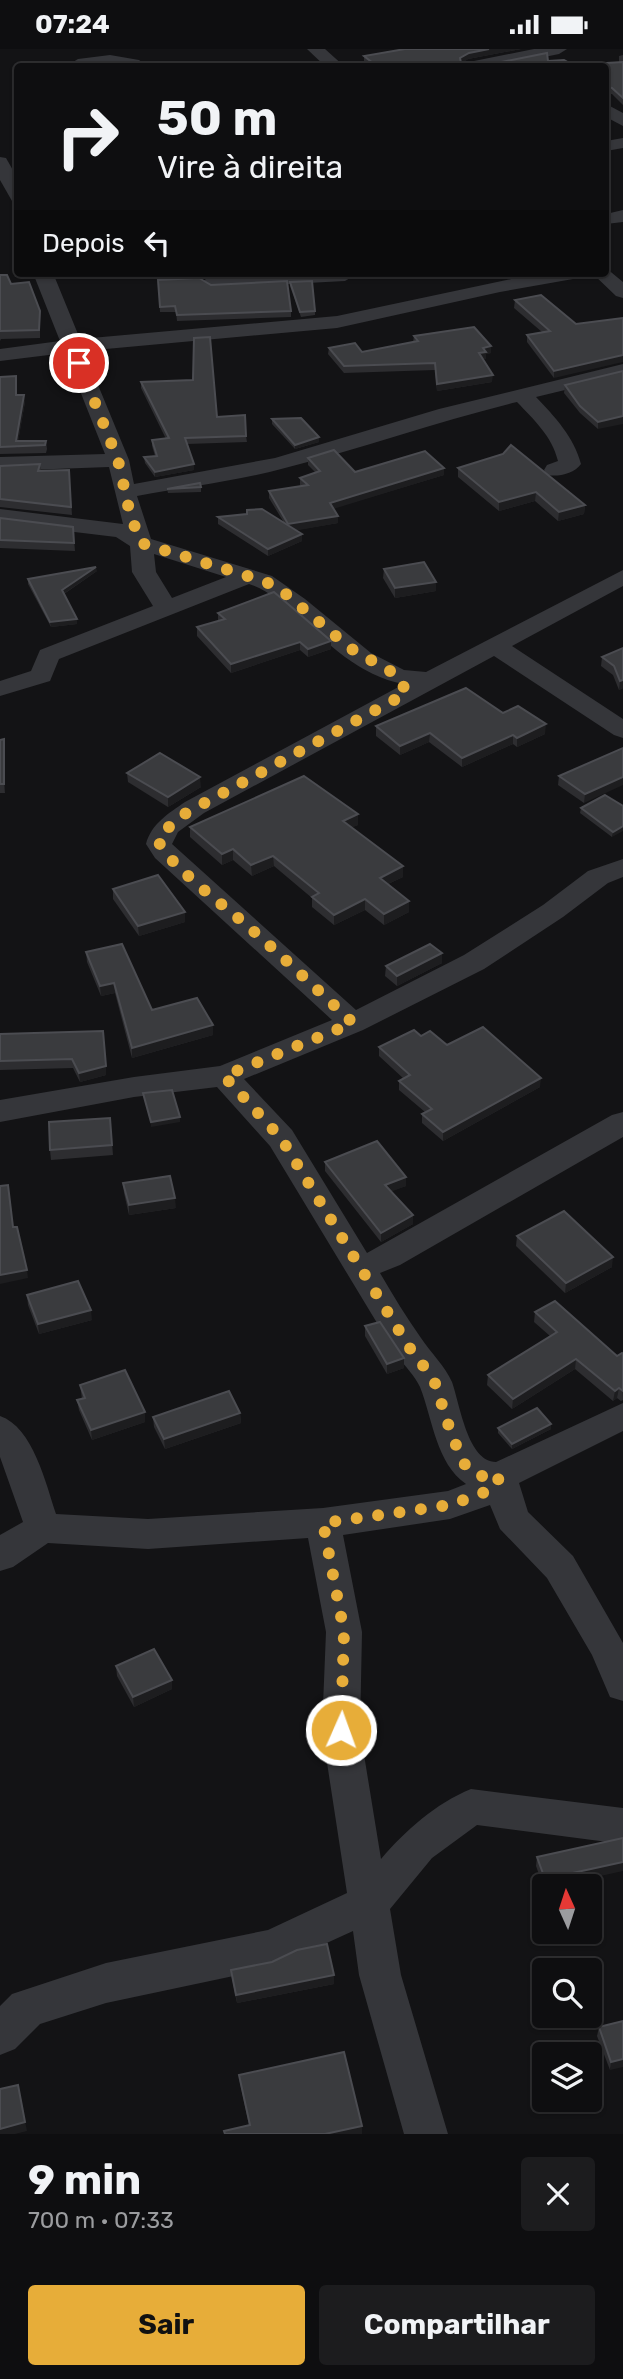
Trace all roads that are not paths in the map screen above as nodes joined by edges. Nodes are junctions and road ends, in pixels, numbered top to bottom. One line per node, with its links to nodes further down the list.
1 (315, 49): 5 (street)
2 (559, 49): 6 (street)
3 (92, 63): 4 (street)
4 (134, 63)
5 (332, 63)
6 (489, 63)
7 (0, 162): 8 (street)
8 (14, 202)
9 (44, 277): 17 (street)
10 (295, 277): 14 (street)
11 (347, 277): 16 (street)
12 (551, 277): 16 (street)
13 (606, 277): 15 (street)
14 (211, 282)
15 (623, 292)
16 (369, 316): 17 (street)
17 (70, 345): 18 (street); 21 (street)
18 (0, 355)
19 (623, 370): 20 (street)
20 (521, 394): 23 (street); 24 (street)
21 (118, 460): 22 (street); 24 (street)
22 (0, 464)
23 (555, 470)
24 (127, 503): 26 (street); 27 (street)
25 (0, 516): 26 (street)
26 (104, 528): 27 (street)
27 (141, 543): 28 (street); 30 (street)
28 (249, 576): 30 (street); 32 (street)
29 (623, 577): 31 (street)
30 (166, 609): 33 (street)
31 (495, 646): 32 (street); 34 (street)
32 (402, 684): 36 (street)
33 (0, 689)
34 (623, 730)
35 (623, 867): 36 (street)
36 (353, 1023): 37 (street)
37 (224, 1076): 38 (street); 40 (street)
38 (0, 1111)
39 (623, 1123): 40 (street)
40 (360, 1268): 43 (street)
41 (623, 1416): 43 (street)
42 (0, 1430): 45 (street)
43 (500, 1476): 44 (street); 47 (street)
44 (323, 1523): 45 (street); 49 (street)
45 (43, 1528): 46 (street)
46 (0, 1556)
47 (623, 1685)
48 (623, 1826): 49 (street)
49 (370, 1902): 50 (street); 51 (street)
50 (0, 2035)
51 (426, 2134)

